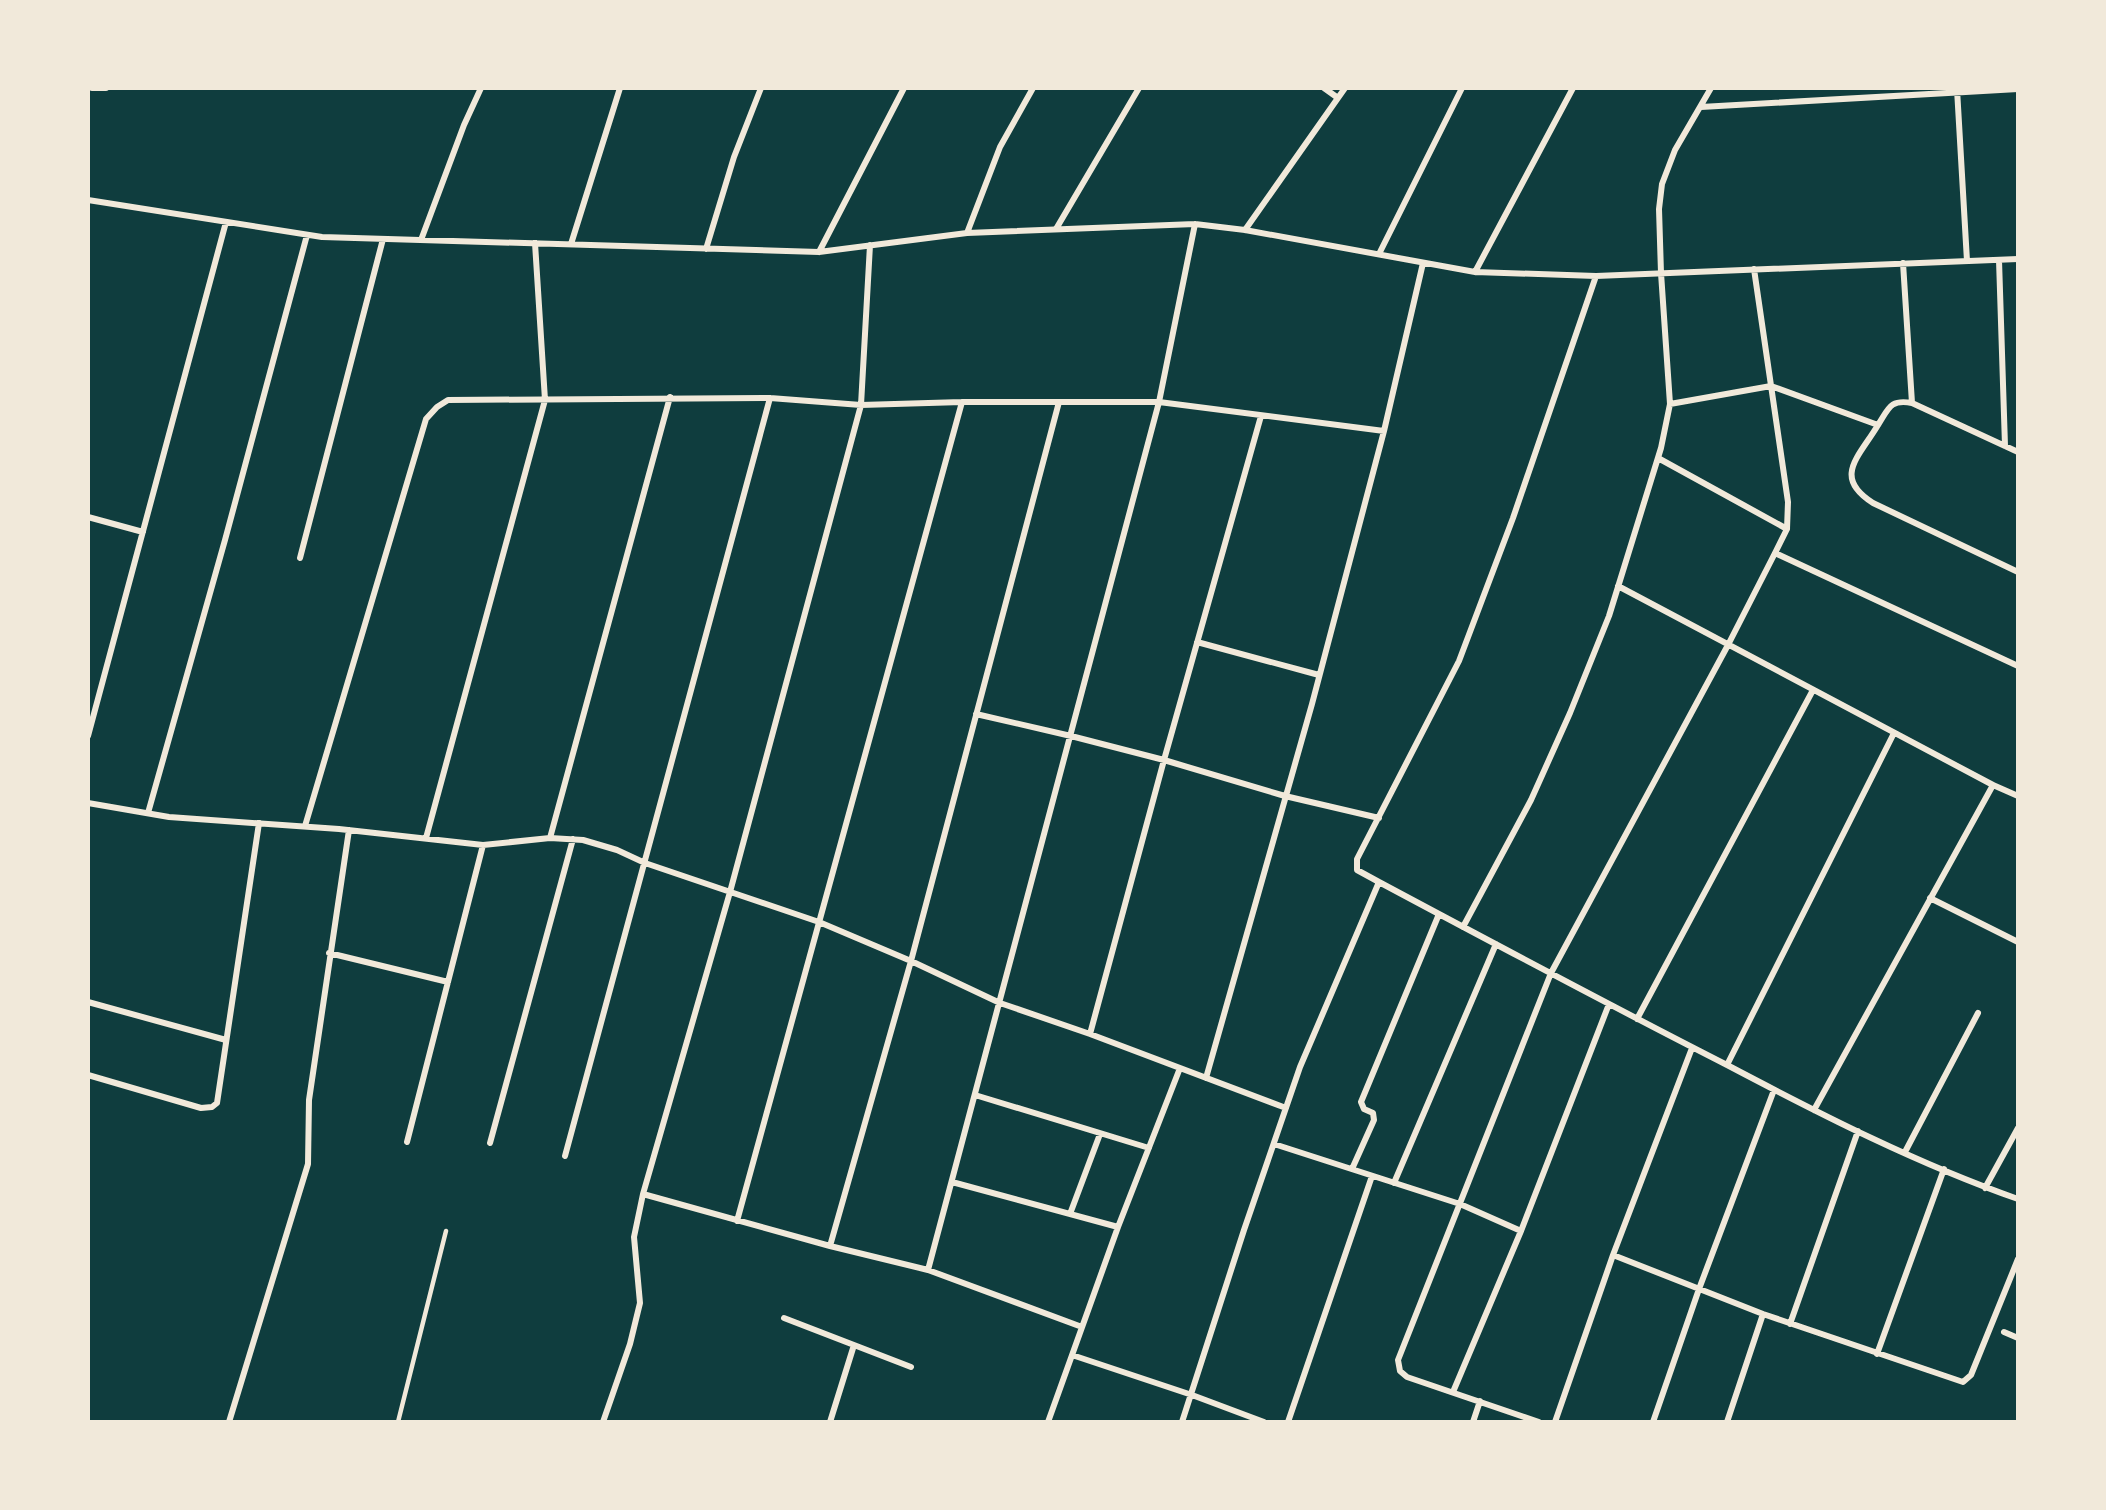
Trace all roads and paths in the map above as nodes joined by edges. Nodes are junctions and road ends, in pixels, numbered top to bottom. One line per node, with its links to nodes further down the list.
1 (92, 88): 2 (street)
2 (106, 88)
3 (481, 88): 26 (street)
4 (620, 88): 28 (street)
5 (761, 88): 30 (street)
6 (904, 88): 31 (street)
7 (1033, 88): 23 (street)
8 (1139, 88): 21 (street)
9 (1324, 88): 16 (street)
10 (1345, 88): 16 (street)
11 (1462, 88): 32 (street)
12 (1573, 88): 39 (street)
13 (1711, 88): 17 (street)
14 (2018, 89): 15 (street)
15 (1957, 90): 17 (street); 35 (street)
16 (1338, 98): 22 (street)
17 (1701, 107): 40 (street)
18 (88, 200): 19 (street)
19 (226, 222): 24 (street); 60 (street)
20 (1195, 224): 21 (street); 22 (street); 48 (street)
21 (1056, 229): 23 (street)
22 (1245, 230): 32 (street)
23 (967, 233): 29 (street)
24 (307, 235): 25 (street); 79 (street)
25 (383, 239): 26 (street); 62 (street)
26 (421, 240): 27 (street)
27 (535, 243): 28 (street); 45 (street)
28 (571, 244): 30 (street)
29 (870, 245): 31 (street); 51 (street)
30 (706, 249): 31 (street)
31 (819, 252)
32 (1379, 254): 36 (street)
33 (2018, 259): 34 (street)
34 (1999, 260): 35 (street); 55 (street)
35 (1967, 261): 37 (street)
36 (1423, 262): 39 (street); 54 (street)
37 (1903, 263): 38 (street); 49 (street)
38 (1754, 269): 40 (street); 42 (street)
39 (1475, 272): 41 (street)
40 (1660, 273): 41 (street); 50 (street)
41 (1596, 276): 80 (street)
42 (1771, 386): 50 (street); 53 (street); 59 (street)
43 (670, 397): 44 (street); 45 (street); 85 (street)
44 (770, 398): 51 (street); 88 (street)
45 (545, 400): 82 (street); 84 (street)
46 (962, 402): 47 (street); 51 (street); 93 (street)
47 (1059, 402): 48 (street); 70 (street)
48 (1159, 402): 52 (street); 72 (street)
49 (1912, 403): 53 (street); 55 (street)
50 (1670, 404): 57 (street)
51 (861, 405): 90 (street)
52 (1261, 416): 54 (street); 65 (street)
53 (1878, 425): 63 (street)
54 (1384, 431): 68 (street)
55 (2005, 446): 56 (street)
56 (2018, 452)
57 (1658, 458): 59 (street); 64 (street)
58 (88, 517): 60 (street)
59 (1787, 529): 61 (street)
60 (143, 532): 73 (street)
61 (1775, 553): 66 (street); 67 (street)
62 (300, 558)
63 (2018, 572)
64 (1618, 586): 66 (street); 94 (street)
65 (1197, 642): 68 (street); 74 (street)
66 (1728, 645): 69 (street); 99 (street)
67 (2018, 666)
68 (1320, 675): 76 (street)
69 (1813, 690): 71 (street); 105 (street)
70 (976, 714): 72 (street); 98 (street)
71 (1894, 733): 75 (street); 109 (street)
72 (1071, 735): 74 (street); 102 (street)
73 (88, 736)
74 (1164, 760): 76 (street); 106 (street)
75 (1993, 785): 77 (street); 91 (street)
76 (1285, 796): 80 (street); 112 (street)
77 (2018, 796)
78 (88, 803): 79 (street)
79 (148, 813): 81 (street)
80 (1379, 818): 89 (street)
81 (259, 823): 82 (street); 107 (street)
82 (305, 826): 83 (street)
83 (349, 830): 84 (street); 97 (street)
84 (426, 838): 87 (street)
85 (550, 838): 86 (street); 87 (street)
86 (573, 839): 88 (street); 121 (street)
87 (483, 845): 100 (street)
88 (645, 863): 90 (street); 125 (street)
89 (1378, 882): 92 (street); 115 (street)
90 (730, 892): 93 (street); 132 (street)
91 (1930, 898): 95 (street); 116 (street)
92 (1439, 914): 94 (street); 126 (street)
93 (819, 922): 98 (street); 136 (street)
94 (1463, 927): 96 (street)
95 (2018, 942)
96 (1496, 944): 99 (street); 130 (street)
97 (330, 953): 100 (street); 158 (street)
98 (911, 961): 102 (street); 140 (street)
99 (1551, 973): 103 (street); 134 (street)
100 (448, 982): 120 (street)
101 (88, 1002): 107 (street)
102 (1000, 1003): 106 (street); 114 (street)
103 (1609, 1004): 105 (street); 139 (street)
104 (1978, 1013): 124 (street)
105 (1637, 1019): 108 (street)
106 (1090, 1034): 110 (street)
107 (226, 1040): 111 (street)
108 (1692, 1047): 109 (street); 141 (street)
109 (1727, 1065): 113 (street)
110 (1180, 1068): 112 (street); 123 (street)
111 (88, 1075)
112 (1206, 1078): 115 (street)
113 (1774, 1090): 116 (street); 144 (street)
114 (975, 1095): 119 (street); 129 (street)
115 (1286, 1108): 122 (street)
116 (1814, 1110): 118 (street)
117 (2018, 1128): 131 (street)
118 (1858, 1131): 124 (street); 147 (street)
119 (1100, 1134): 123 (street); 135 (street)
120 (407, 1142)
121 (490, 1143)
122 (1274, 1144): 126 (street); 156 (street)
123 (1149, 1148): 137 (street)
124 (1905, 1152): 127 (street)
125 (565, 1156)
126 (1352, 1169): 128 (street)
127 (1944, 1169): 131 (street); 152 (street)
128 (1372, 1176): 130 (street); 165 (street)
129 (952, 1182): 135 (street); 143 (street)
130 (1394, 1183): 134 (street)
131 (1985, 1188): 133 (street)
132 (643, 1194): 136 (street); 160 (street)
133 (2018, 1199)
134 (1461, 1204): 139 (street); 155 (street)
135 (1070, 1214): 137 (street)
136 (737, 1221): 140 (street)
137 (1118, 1227): 148 (street)
138 (446, 1231): 159 (lane)
139 (1521, 1231): 155 (street)
140 (830, 1246): 143 (street)
141 (1613, 1255): 144 (street); 168 (street)
142 (2018, 1259): 152 (street)
143 (928, 1270): 148 (street)
144 (1699, 1289): 145 (street); 169 (street)
145 (1763, 1314): 147 (street); 170 (street)
146 (784, 1318): 151 (street)
147 (1790, 1324): 152 (street)
148 (1082, 1327): 153 (street)
149 (2004, 1332): 150 (street)
150 (2018, 1338)
151 (854, 1345): 154 (street); 161 (street)
152 (1876, 1354)
153 (1072, 1355): 156 (street); 162 (street)
154 (911, 1367)
155 (1453, 1392): 157 (street)
156 (1192, 1395): 163 (street); 164 (street)
157 (1480, 1401): 166 (street); 167 (street)
158 (229, 1422)
159 (398, 1422)
160 (603, 1422)
161 (830, 1422)
162 (1048, 1422)
163 (1182, 1422)
164 (1264, 1422)
165 (1288, 1422)
166 (1473, 1422)
167 (1539, 1422)
168 (1555, 1422)
169 (1653, 1422)
170 (1727, 1422)

